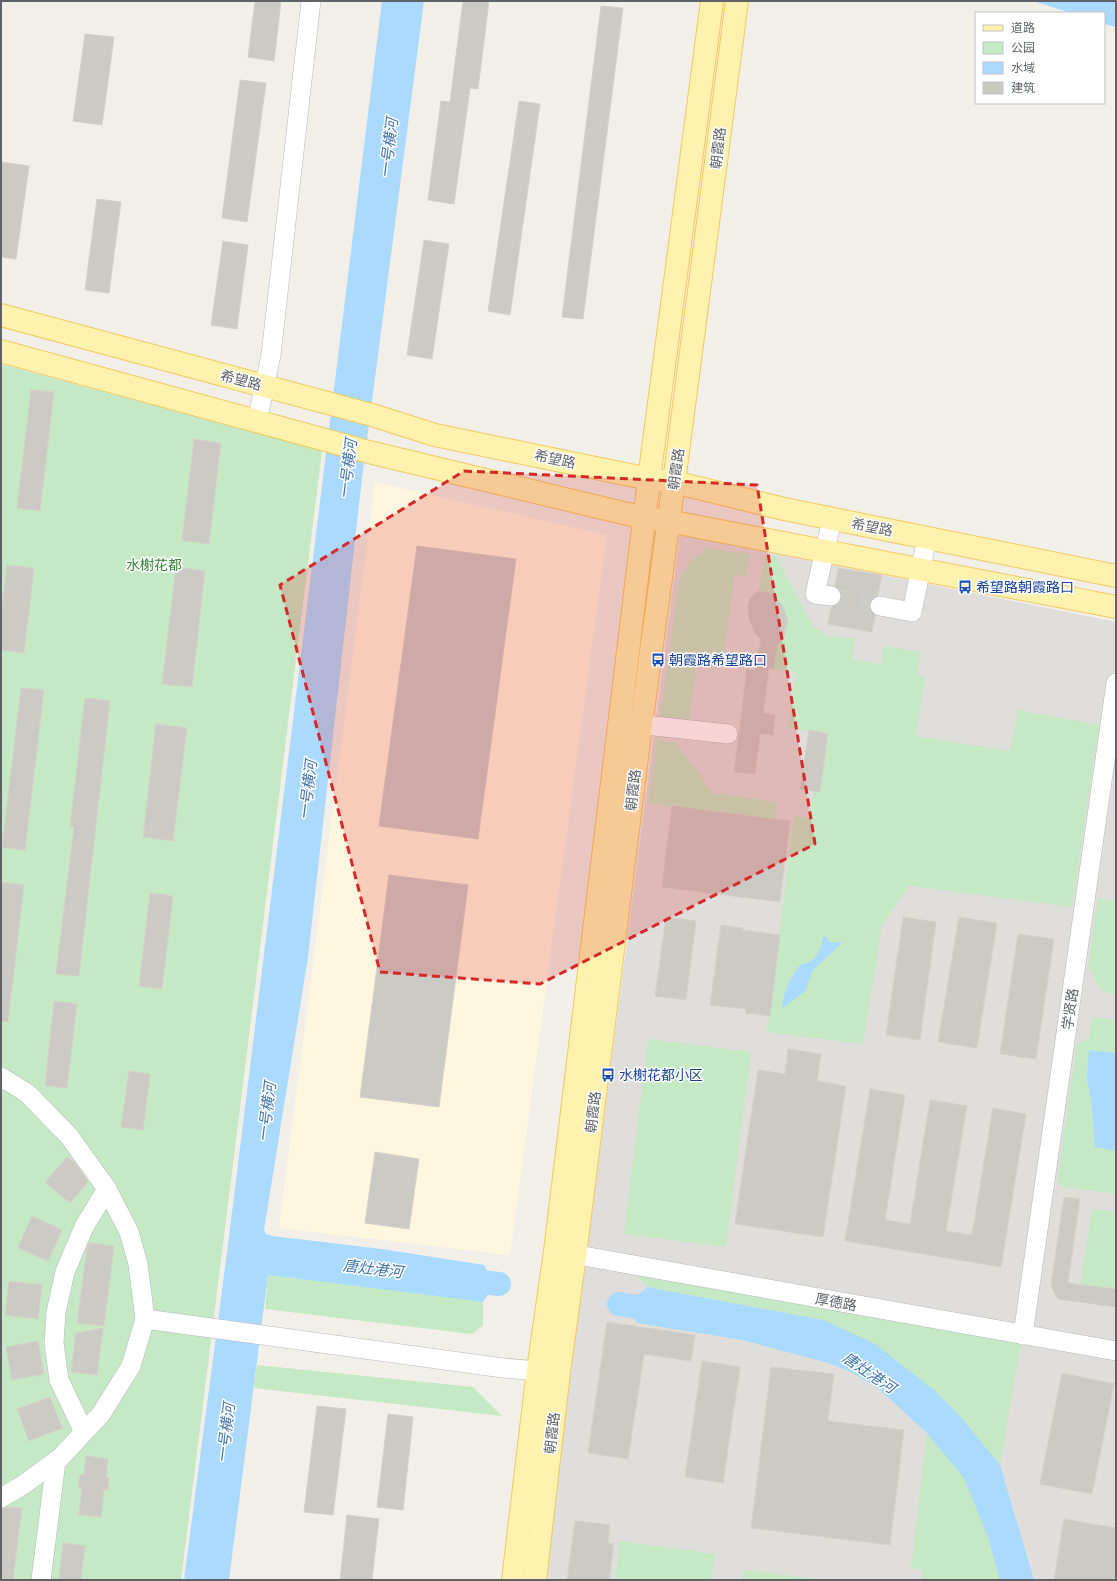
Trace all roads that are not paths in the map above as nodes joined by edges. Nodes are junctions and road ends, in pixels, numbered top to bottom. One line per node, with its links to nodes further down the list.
1 (311, 1): 6 (street)
2 (712, 1): 8 (main road, 朝霞路)
3 (737, 1): 9 (main road, 朝霞路)
4 (1, 315): 6 (main road, 希望路)
5 (1, 351): 7 (main road)
6 (266, 386): 7 (street); 8 (main road, 希望路)
7 (258, 422): 10 (main road)
8 (649, 479): 9 (main road, 希望路); 10 (main road, 朝霞路)
9 (674, 482): 11 (main road, 希望路); 12 (main road, 朝霞路)
10 (644, 518): 12 (main road); 19 (main road, 朝霞路)
11 (832, 519): 13 (main road, 希望路); 15 (street)
12 (668, 521): 17 (main road); 19 (main road, 朝霞路)
13 (927, 538): 14 (main road, 希望路); 16 (street)
14 (1116, 576)
15 (831, 596)
16 (880, 606)
17 (1116, 607)
18 (1116, 682): 25 (street, 学贤路)
19 (630, 724): 20 (street); 23 (main road, 朝霞路)
20 (728, 734)
21 (1, 1077): 22 (street)
22 (107, 1189): 24 (street); 28 (street)
23 (565, 1253): 25 (street, 厚德路); 27 (main road, 朝霞路)
24 (145, 1319): 27 (street); 28 (street)
25 (1024, 1335): 26 (street, 厚德路)
26 (1116, 1351)
27 (549, 1371): 32 (main road, 朝霞路); 33 (main road, 朝霞路)
28 (84, 1432): 29 (street)
29 (56, 1461): 30 (street); 31 (street)
30 (1, 1498)
31 (42, 1580)
32 (513, 1580)
33 (534, 1580)

